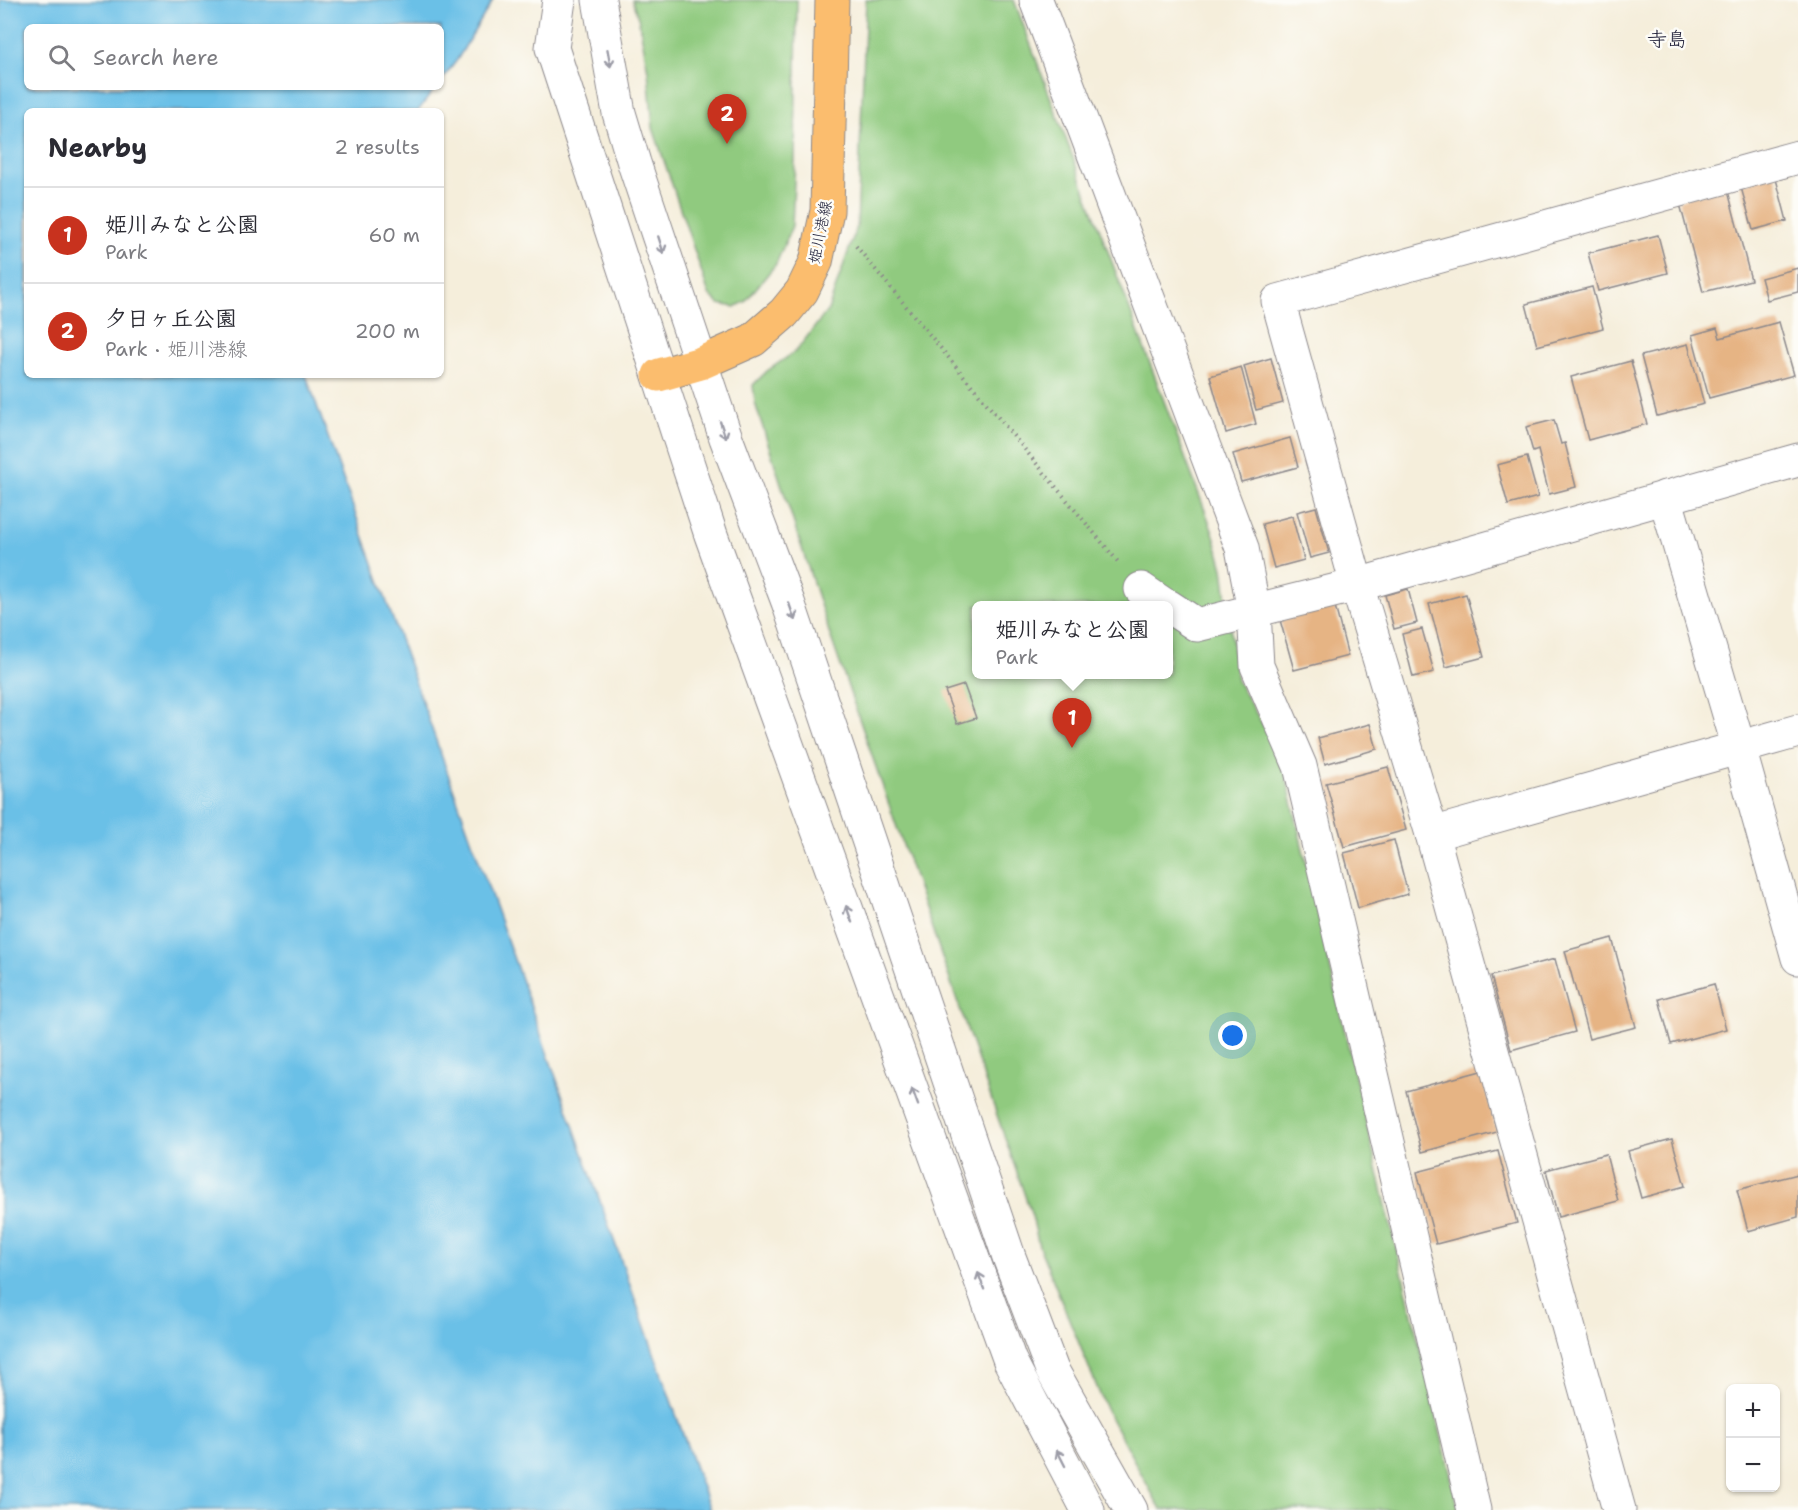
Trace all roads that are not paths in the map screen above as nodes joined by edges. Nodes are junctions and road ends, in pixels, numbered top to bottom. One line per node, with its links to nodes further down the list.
1 (559, 0): 7 (street)
2 (599, 0): 6 (street, one-way to 6)
3 (832, 0): 6 (main road, 姫川港線)
4 (1036, 0): 12 (street)
5 (1798, 158): 10 (street)
6 (701, 363): 7 (main road, 姫川港線); 18 (street, one-way to 18)
7 (659, 375): 17 (street, one-way to 7)
8 (1798, 460): 9 (street)
9 (1665, 497): 10 (street); 14 (street)
10 (1357, 585): 12 (street); 15 (street)
11 (1173, 610): 12 (street)
12 (1254, 611): 19 (street)
13 (1798, 731): 14 (street)
14 (1739, 748): 15 (street); 16 (street)
15 (1432, 834): 20 (street)
16 (1798, 958)
17 (1088, 1510)
18 (1131, 1510)
19 (1474, 1510)
20 (1619, 1510)

